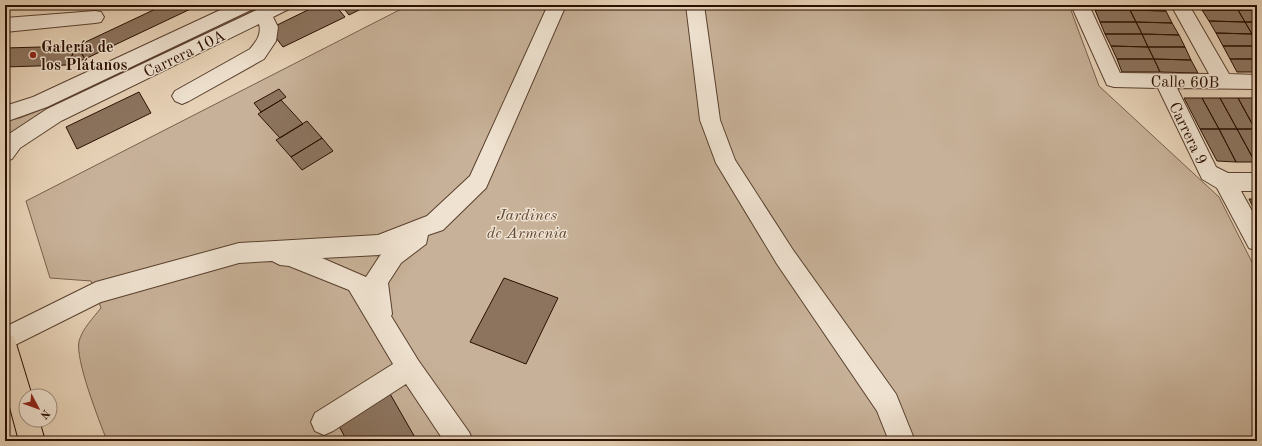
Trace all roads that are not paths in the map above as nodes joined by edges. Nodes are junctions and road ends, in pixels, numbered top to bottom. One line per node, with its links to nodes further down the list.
1 (246, 5): 14 (street)
2 (283, 5): 7 (street, Carrera 10A)
3 (557, 5): 18 (street)
4 (695, 5): 30 (street)
5 (1080, 5): 10 (street, Calle 60B)
6 (1180, 5): 11 (street)
7 (263, 15): 13 (street); 15 (street, Carrera 10A)
8 (95, 18): 9 (street)
9 (5, 25)
10 (1164, 81): 11 (street, Calle 60B); 16 (street, Carrera 9)
11 (1223, 81): 12 (street, Calle 60B)
12 (1257, 82)
13 (182, 96)
14 (5, 114)
15 (5, 153)
16 (1224, 182): 17 (street); 19 (street, Carrera 9)
17 (1257, 182)
18 (435, 223): 20 (street); 21 (street)
19 (1257, 241)
20 (251, 251): 21 (street); 22 (street)
21 (381, 322): 24 (street)
22 (5, 339)
23 (5, 345): 25 (main road)
24 (409, 368): 26 (street); 29 (street)
25 (18, 391)
26 (324, 422)
27 (28, 428): 28 (main road)
28 (32, 441)
29 (460, 441)
30 (902, 441)

